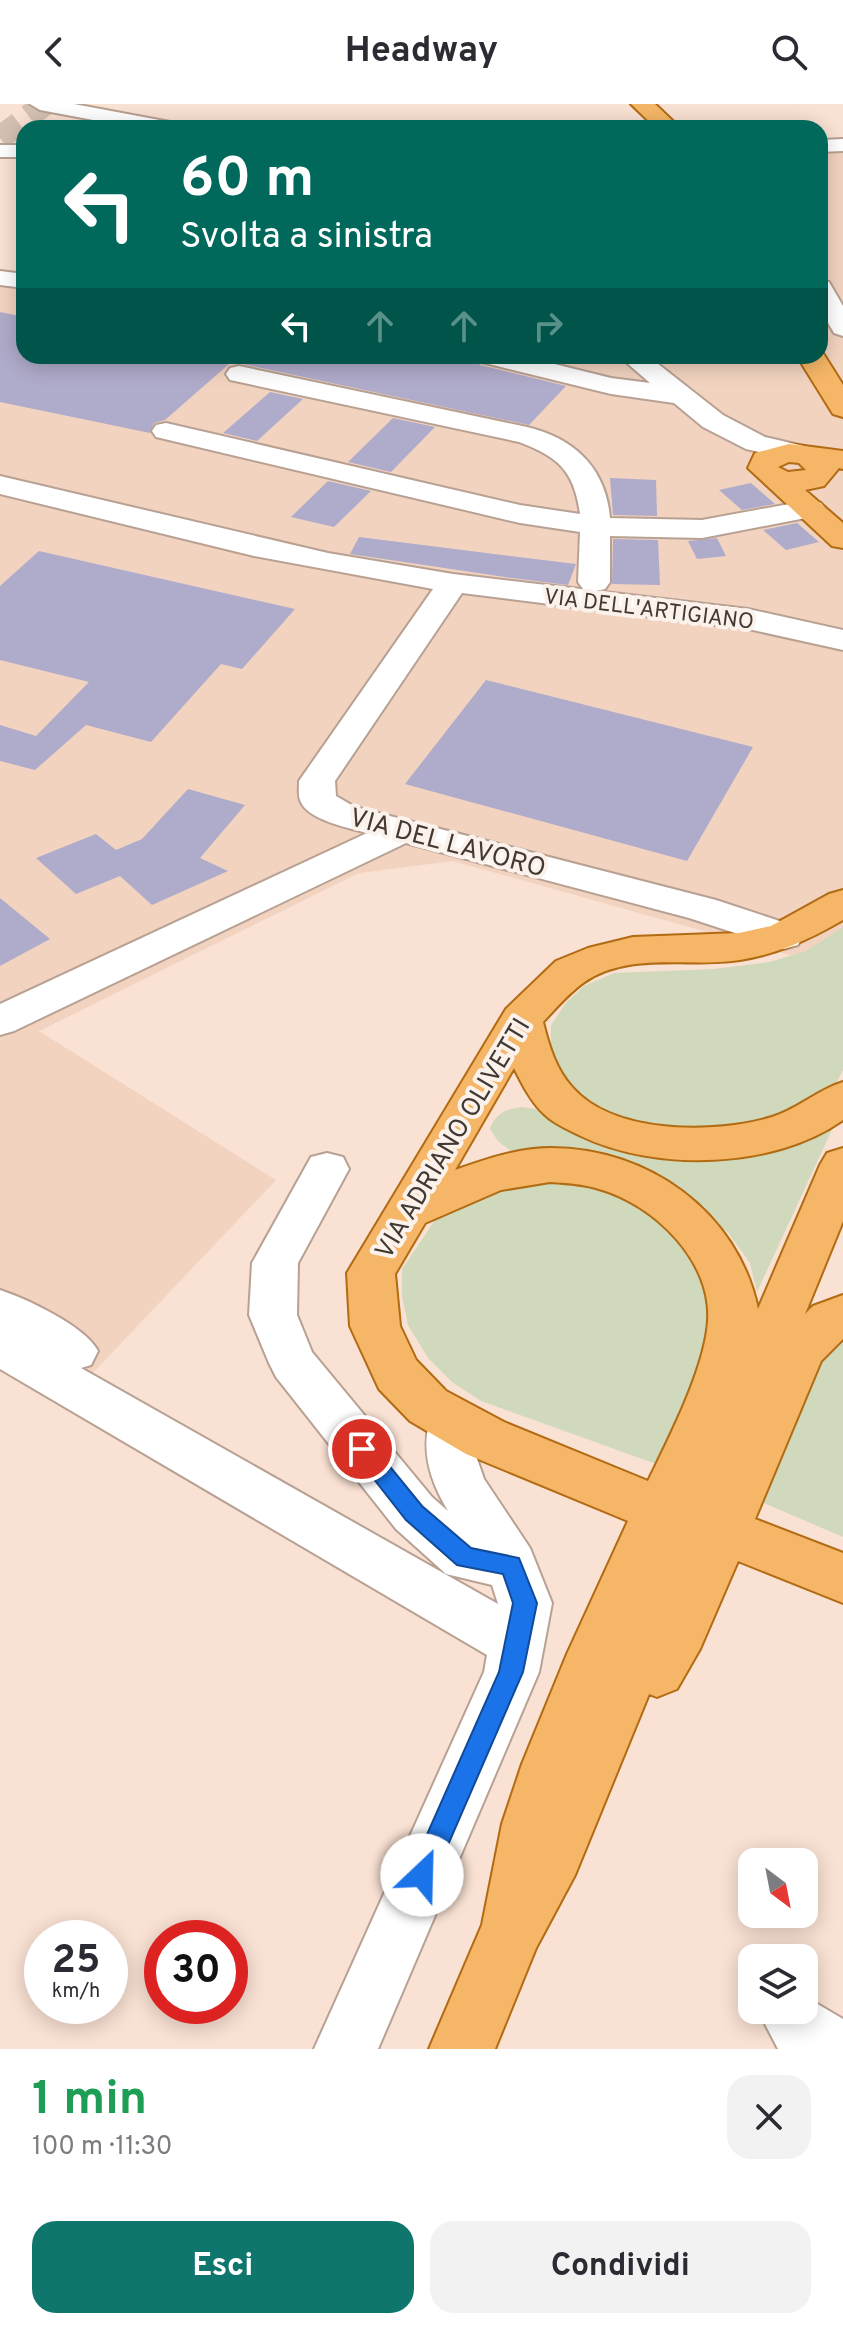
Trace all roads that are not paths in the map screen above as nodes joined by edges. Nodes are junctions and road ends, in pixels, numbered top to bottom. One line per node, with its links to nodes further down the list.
1 (40, 104): 3 (street)
2 (642, 104): 4 (main road)
3 (127, 120)
4 (660, 120)
5 (828, 301): 6 (street)
6 (843, 328)
7 (528, 364): 11 (street)
8 (621, 364): 11 (street)
9 (641, 364): 13 (street)
10 (816, 364): 14 (main road)
11 (552, 369): 13 (street)
12 (239, 374): 20 (street)
13 (681, 396): 15 (street)
14 (843, 408)
15 (713, 421): 17 (street); 18 (street)
16 (166, 431): 20 (street)
17 (820, 471): 18 (main road); 18 (main road); 20 (street); 21 (main road)
18 (767, 472)
19 (0, 485): 23 (street, VIA DELL'ARTIGIANO)
20 (596, 526): 22 (street)
21 (843, 539)
22 (594, 582)
23 (453, 583): 24 (street, VIA DELL'ARTIGIANO); 25 (street, VIA DEL LAVORO)
24 (843, 640)
25 (401, 831): 27 (street, VIA DEL LAVORO); 29 (street)
26 (843, 903): 27 (main road, VIA ADRIANO OLIVETTI)
27 (784, 936): 28 (main road, VIA ADRIANO OLIVETTI)
28 (521, 1019): 31 (main road); 32 (main road, VIA ADRIANO OLIVETTI)
29 (0, 1021)
30 (843, 1098): 31 (main road)
31 (559, 1103): 32 (main road)
32 (468, 1109): 33 (main road); 36 (main road, VIA ADRIANO OLIVETTI)
33 (523, 1165): 36 (main road); 48 (main road)
34 (843, 1165): 47 (main road)
35 (327, 1169): 44 (street)
36 (407, 1211): 41 (main road, VIA ADRIANO OLIVETTI)
37 (0, 1309): 40 (street)
38 (843, 1315): 47 (main road)
39 (0, 1345): 46 (street)
40 (74, 1351)
41 (453, 1422): 42 (main road, VIA ADRIANO OLIVETTI); 44 (street)
42 (638, 1501)
43 (744, 1539): 45 (main road)
44 (511, 1565): 46 (street)
45 (843, 1578)
46 (518, 1644): 49 (street)
47 (553, 1853): 48 (main road)
48 (513, 1927): 50 (main road)
49 (346, 2049)
50 (462, 2049)

